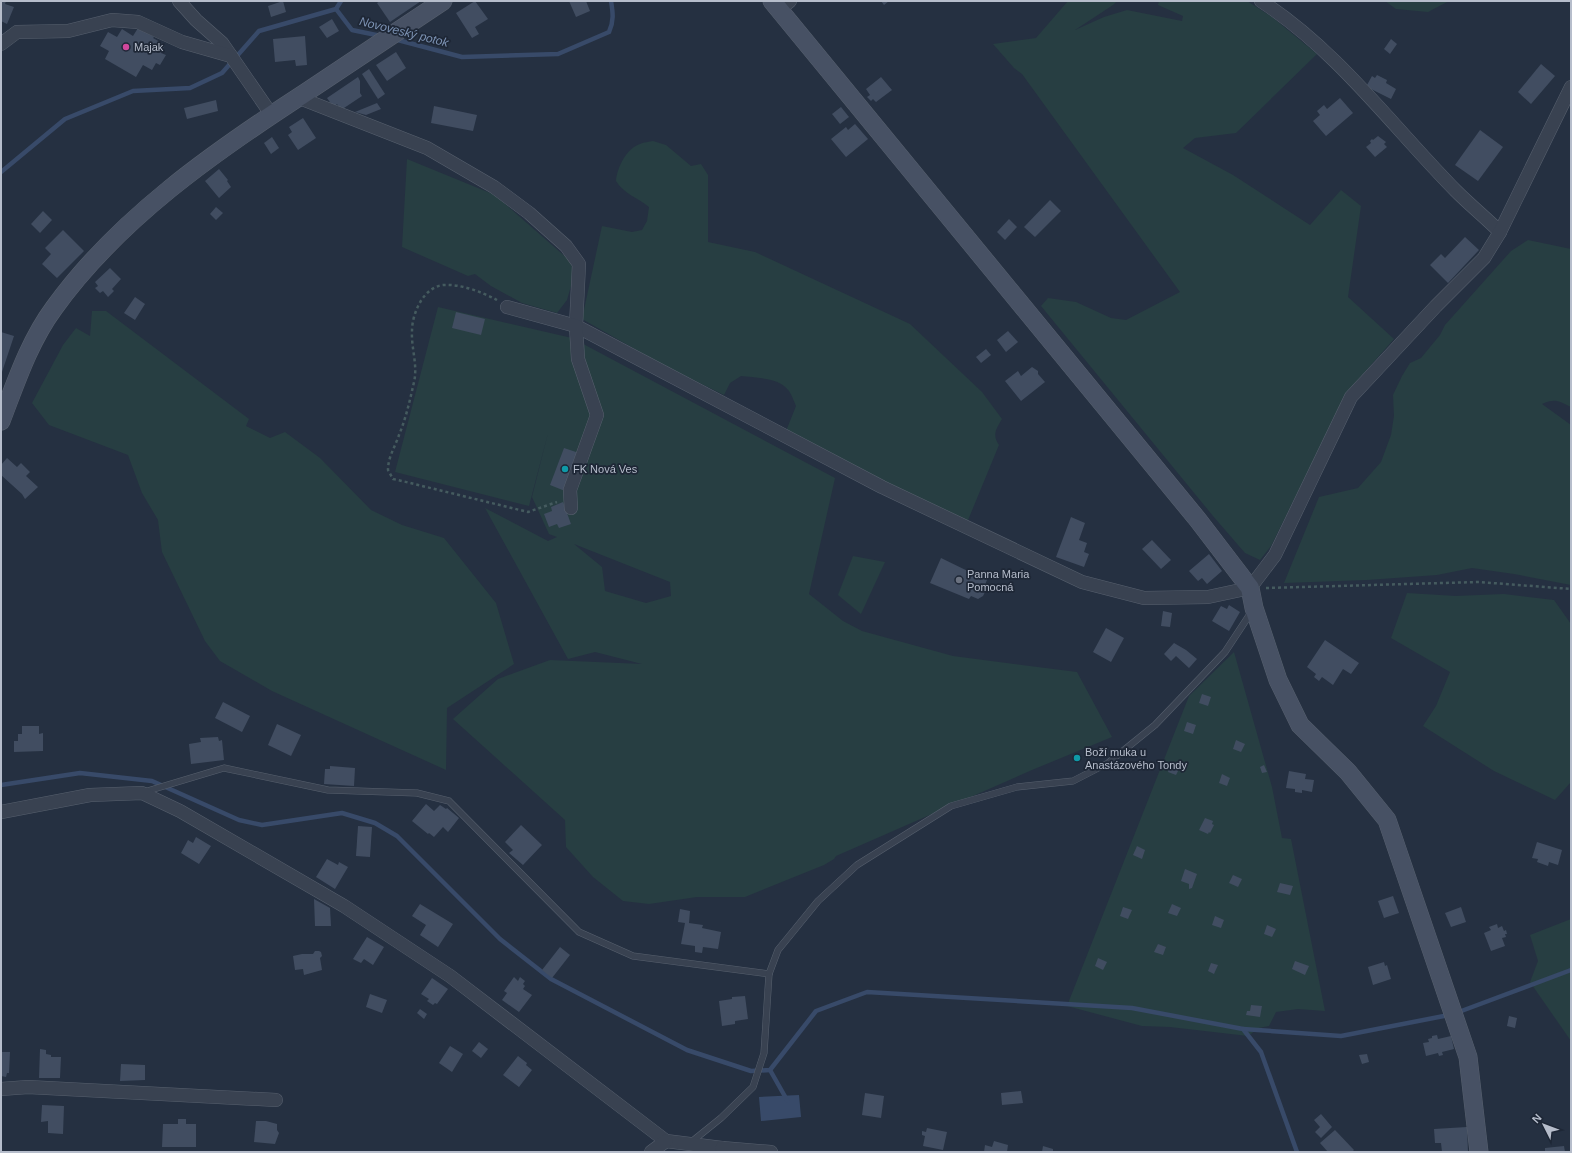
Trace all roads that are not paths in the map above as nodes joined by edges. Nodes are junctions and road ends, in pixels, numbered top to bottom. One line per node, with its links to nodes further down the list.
1 (180, 1): 6 (street)
2 (443, 1): 8 (street)
3 (1260, 1): 10 (street)
4 (781, 4): 15 (street)
5 (1, 44): 6 (street)
6 (231, 56): 9 (street)
7 (1571, 88): 10 (street)
8 (297, 98): 9 (street); 12 (street)
9 (271, 114): 13 (street)
10 (1500, 232): 15 (street)
11 (507, 307): 12 (street)
12 (576, 326): 14 (street); 15 (street)
13 (1, 421)
14 (571, 503)
15 (1250, 588): 16 (street)
16 (1254, 608): 19 (lane); 27 (street)
17 (148, 791): 18 (street); 19 (lane); 22 (street)
18 (1, 812)
19 (769, 974): 23 (lane)
20 (1, 1089): 21 (street)
21 (276, 1100)
22 (666, 1141): 23 (street); 25 (street)
23 (689, 1144): 24 (street)
24 (724, 1150): 26 (street)
25 (651, 1152)
26 (771, 1152)
27 (1479, 1152)

